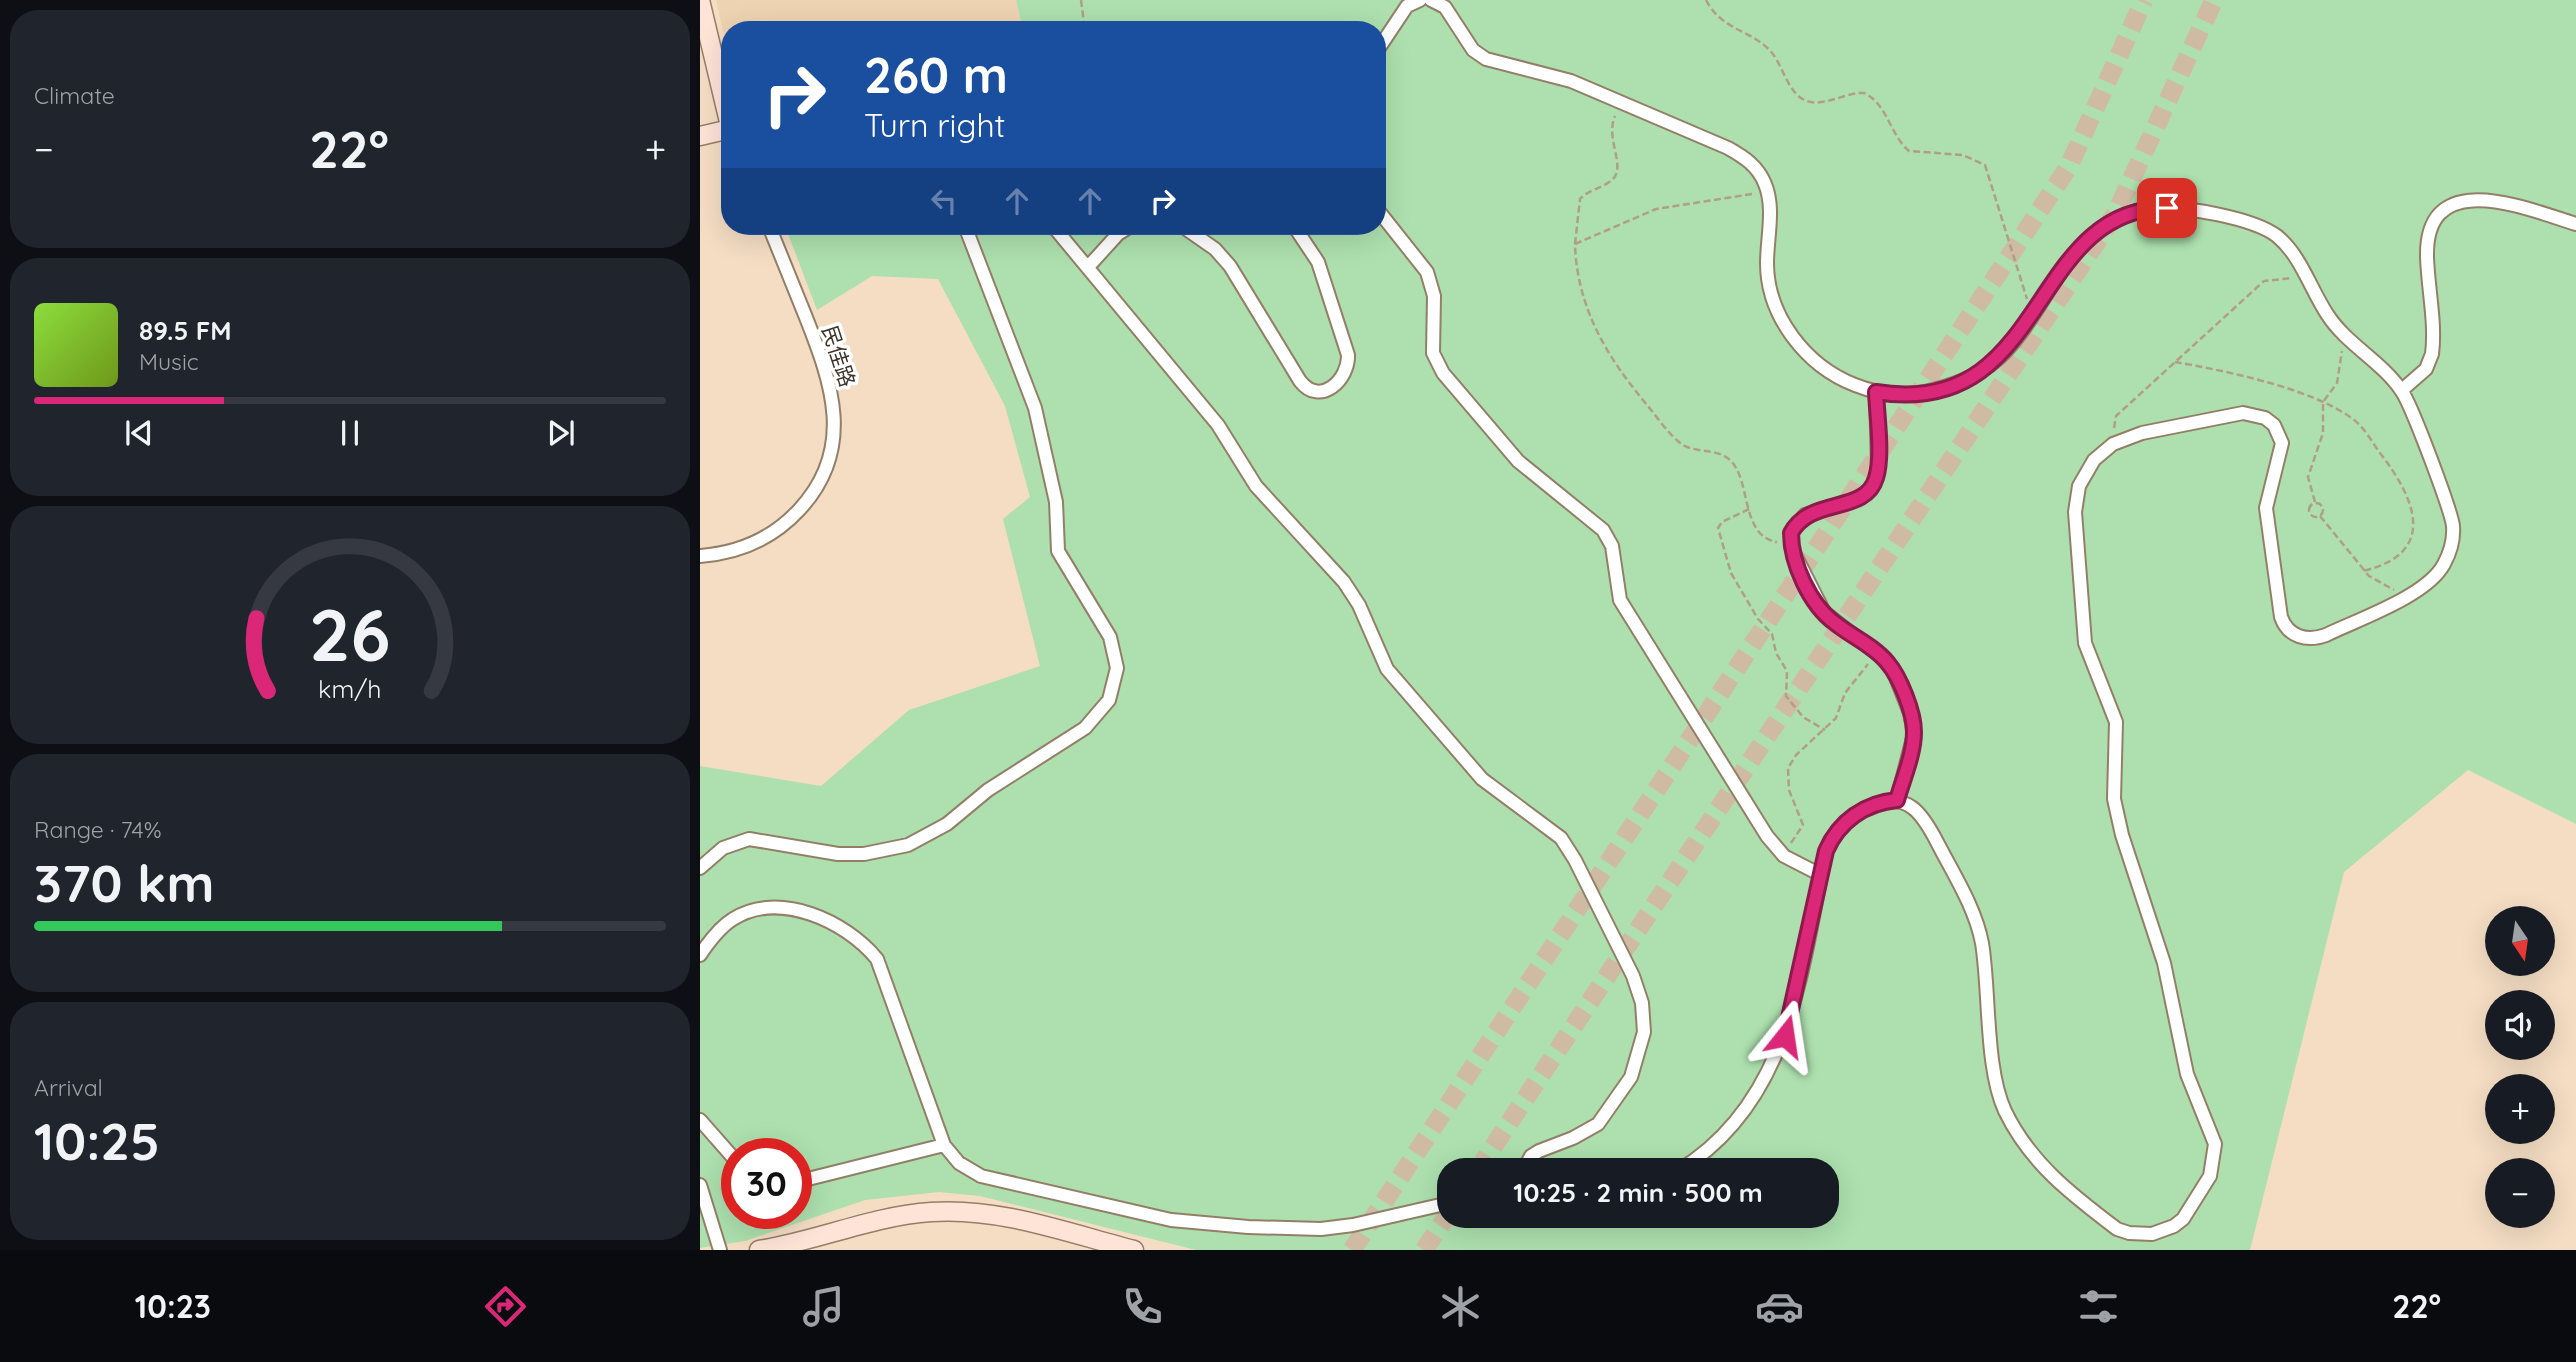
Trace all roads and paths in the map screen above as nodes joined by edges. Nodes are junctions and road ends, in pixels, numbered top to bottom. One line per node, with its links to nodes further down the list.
1 (701, 0): 8 (street)
2 (1420, 0): 7 (street)
3 (1431, 0): 9 (street)
4 (1706, 0): 24 (path)
5 (1082, 1): 6 (path)
6 (1084, 21)
7 (1386, 38)
8 (721, 88)
9 (1621, 102): 12 (street); 21 (path)
10 (721, 130): 11 (street)
11 (700, 136)
12 (1768, 192): 21 (path); 28 (street)
13 (1386, 220): 41 (street)
14 (2576, 224): 27 (street)
15 (773, 235): 35 (street, 民佳路)
16 (968, 235): 42 (street)
17 (1061, 235): 22 (street)
18 (1122, 235): 22 (street)
19 (1194, 235): 20 (street)
20 (1300, 235)
21 (1575, 244): 32 (path)
22 (1088, 267): 48 (street)
23 (2307, 278): 24 (street); 25 (street); 26 (path)
24 (2032, 314): 28 (street)
25 (2349, 338): 27 (street); 29 (path)
26 (2175, 362): 29 (path); 30 (path)
27 (2402, 390): 37 (street)
28 (1876, 392): 34 (street)
29 (2323, 402): 31 (path); 36 (path)
30 (2119, 441): 37 (street); 40 (street)
31 (2315, 502): 33 (path); 33 (path)
32 (1749, 509): 34 (path); 39 (path)
33 (2320, 516): 36 (path)
34 (1791, 542): 38 (street)
35 (700, 556)
36 (2363, 571): 37 (path)
37 (2407, 596)
38 (1877, 653): 39 (path); 40 (street)
39 (1825, 730): 41 (path)
40 (1897, 800): 43 (street)
41 (1781, 853): 43 (street)
42 (700, 868)
43 (1821, 875): 49 (street)
44 (700, 956): 47 (street)
45 (700, 1120): 46 (street)
46 (721, 1144)
47 (944, 1145): 50 (street); 52 (street)
48 (1530, 1158)
49 (1696, 1158)
50 (812, 1178)
51 (700, 1185): 53 (street)
52 (1437, 1206)
53 (720, 1250)
54 (759, 1250): 55 (street)
55 (1134, 1250)

